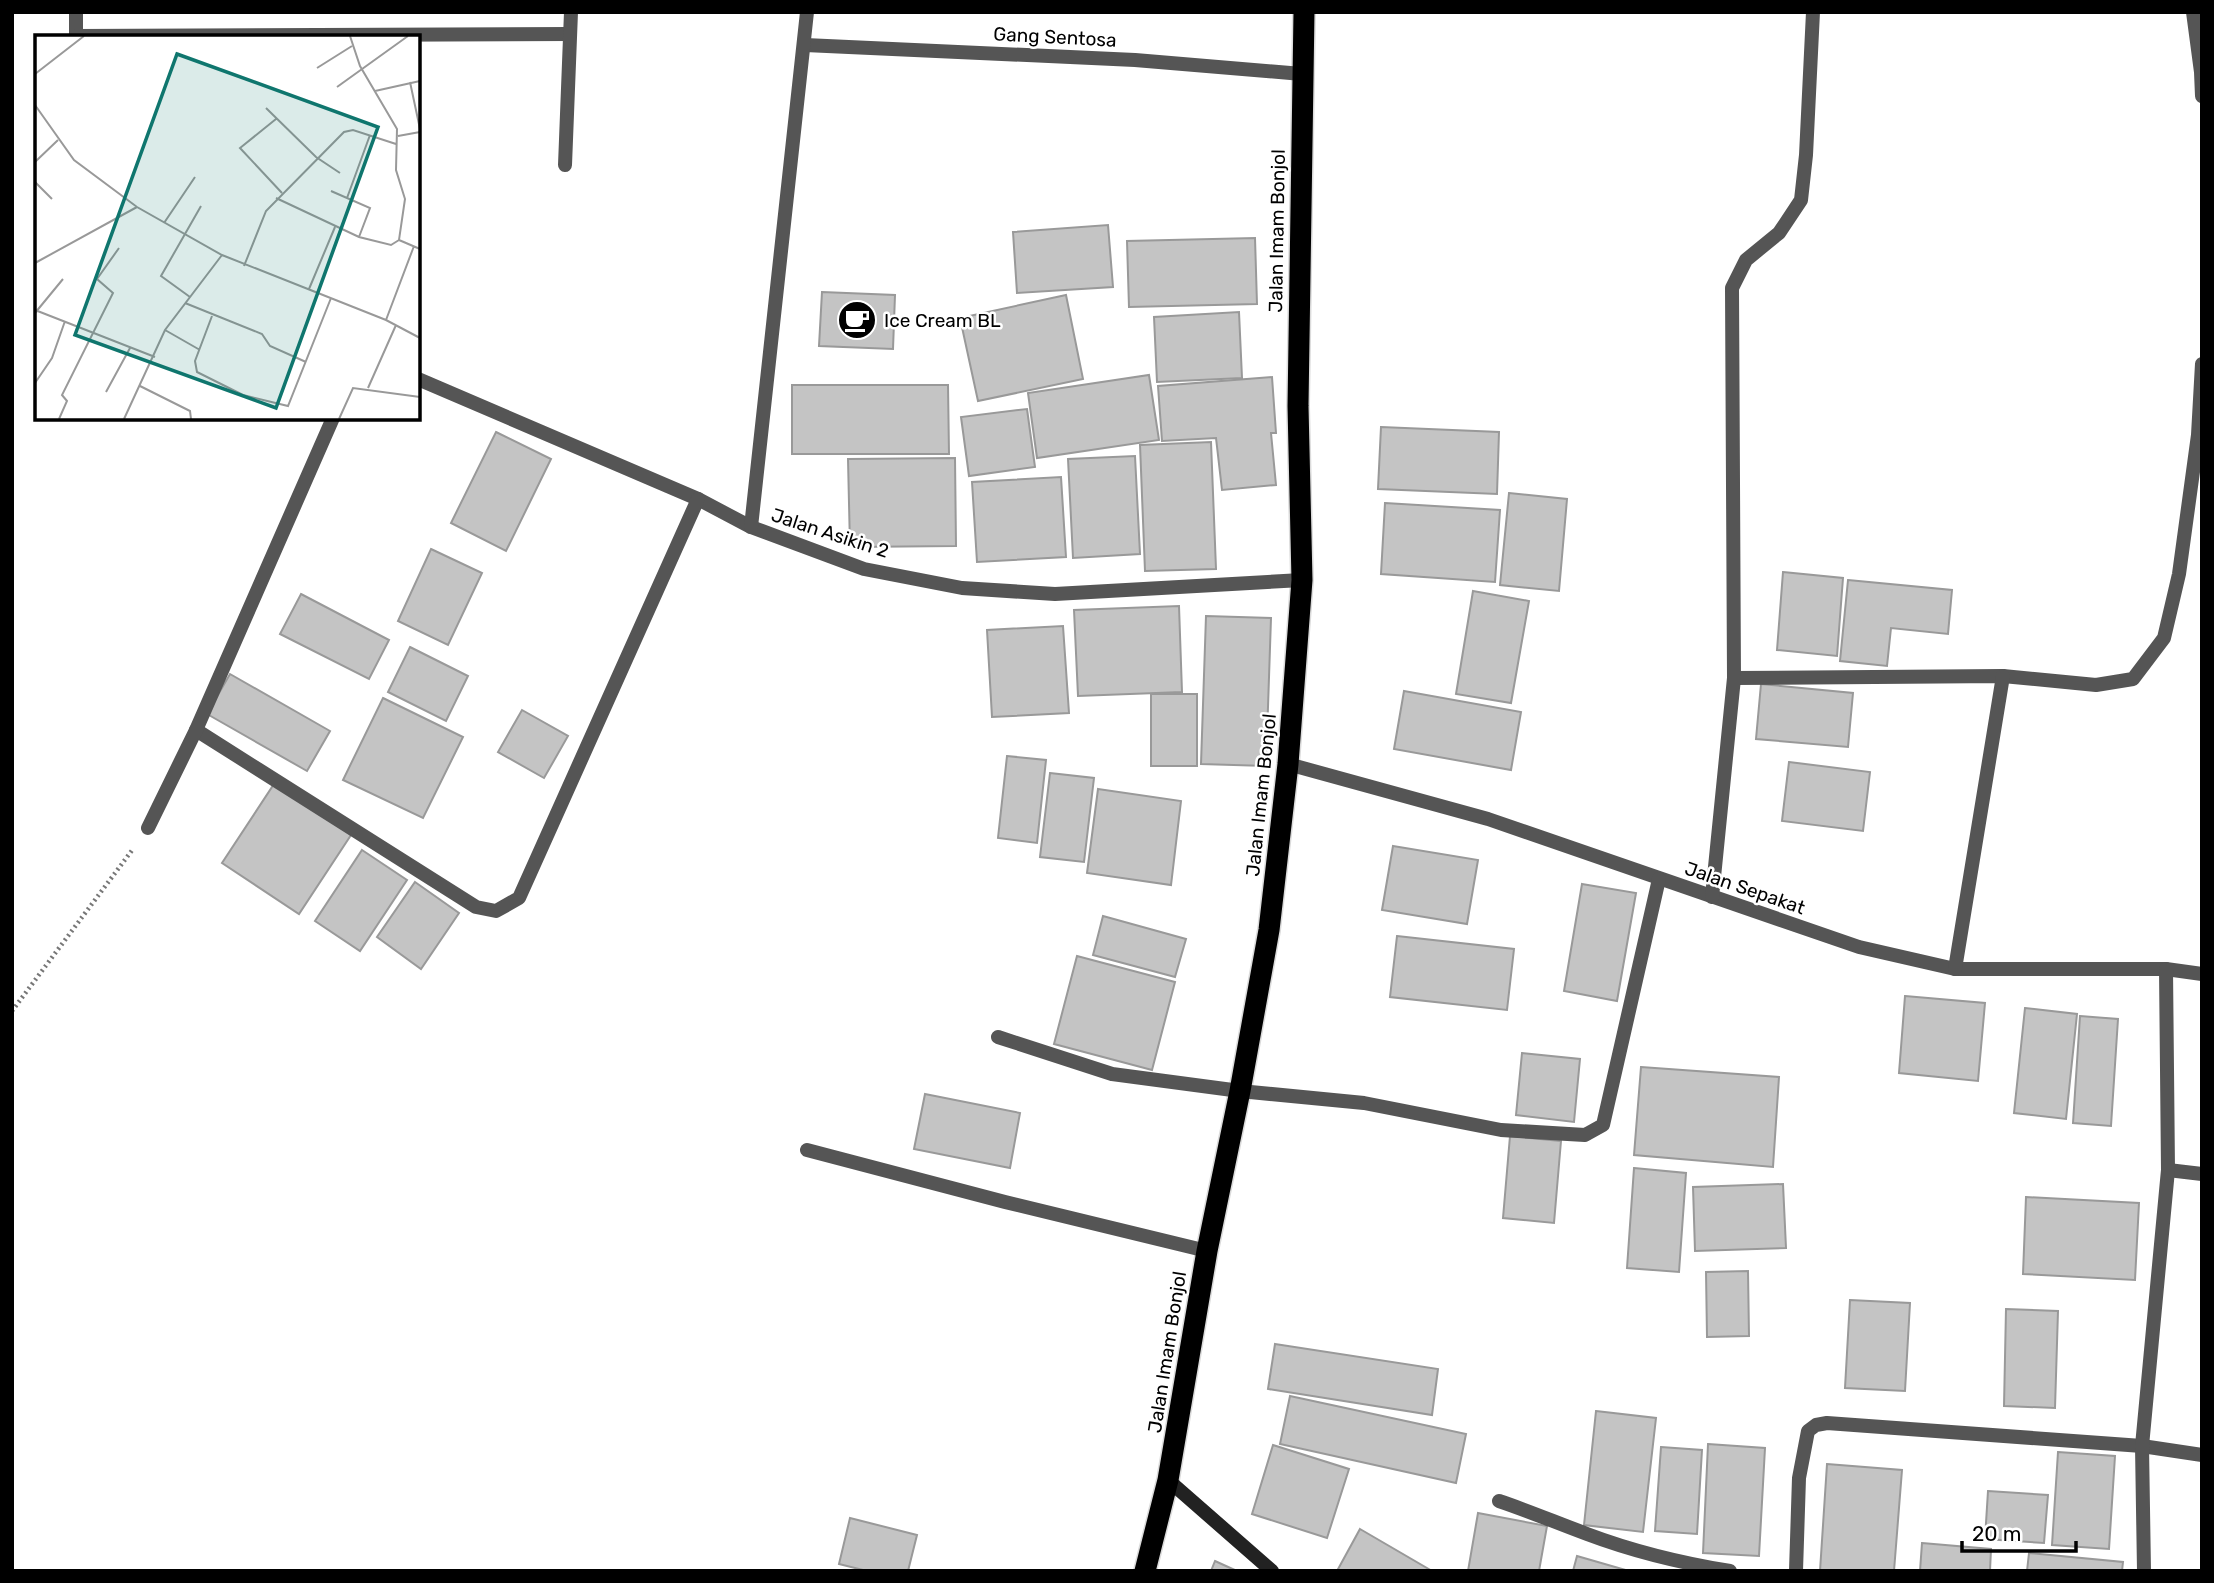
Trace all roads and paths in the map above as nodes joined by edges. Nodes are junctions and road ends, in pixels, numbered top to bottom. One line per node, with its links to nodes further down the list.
1 (76, 12): 8 (street)
2 (571, 12): 7 (street)
3 (807, 12): 10 (street)
4 (1304, 12): 11 (highway, Jalan Imam Bonjol)
5 (1813, 12): 21 (street)
6 (2193, 12): 12 (street)
7 (570, 34): 9 (street); 13 (street)
8 (76, 35)
9 (323, 35)
10 (805, 45): 11 (street, Gang Sentosa); 18 (street)
11 (1302, 74): 19 (highway, Jalan Imam Bonjol)
12 (2202, 96)
13 (565, 165)
14 (2202, 364): 20 (street)
15 (420, 380): 17 (street, Jalan Asikin 2)
16 (332, 420): 22 (street)
17 (698, 499): 18 (street, Jalan Asikin 2); 22 (street)
18 (751, 527): 19 (street, Jalan Asikin 2)
19 (1302, 580): 23 (highway, Jalan Imam Bonjol)
20 (2003, 676): 21 (street); 27 (street)
21 (1734, 678): 26 (street)
22 (195, 730): 24 (street)
23 (1288, 764): 25 (street, Jalan Sepakat); 32 (highway, Jalan Imam Bonjol)
24 (148, 828): 30 (path)
25 (1659, 879): 26 (street, Jalan Sepakat); 32 (street)
26 (1712, 897): 27 (street, Jalan Sepakat)
27 (1955, 969): 28 (street, Jalan Sepakat)
28 (2166, 969): 29 (street, Jalan Sepakat); 34 (street)
29 (2202, 974)
30 (12, 1011)
31 (998, 1037): 32 (street)
32 (1240, 1091): 36 (highway, Jalan Imam Bonjol)
33 (807, 1150): 36 (street)
34 (2168, 1170): 35 (street); 37 (street)
35 (2202, 1174)
36 (1207, 1251): 39 (highway, Jalan Imam Bonjol)
37 (2143, 1446): 38 (street); 44 (street); 45 (street)
38 (2202, 1455)
39 (1168, 1480): 41 (highway, Jalan Imam Bonjol); 42 (street)
40 (1499, 1501): 43 (street)
41 (1145, 1571)
42 (1272, 1571)
43 (1730, 1571)
44 (1796, 1571)
45 (2144, 1571)

